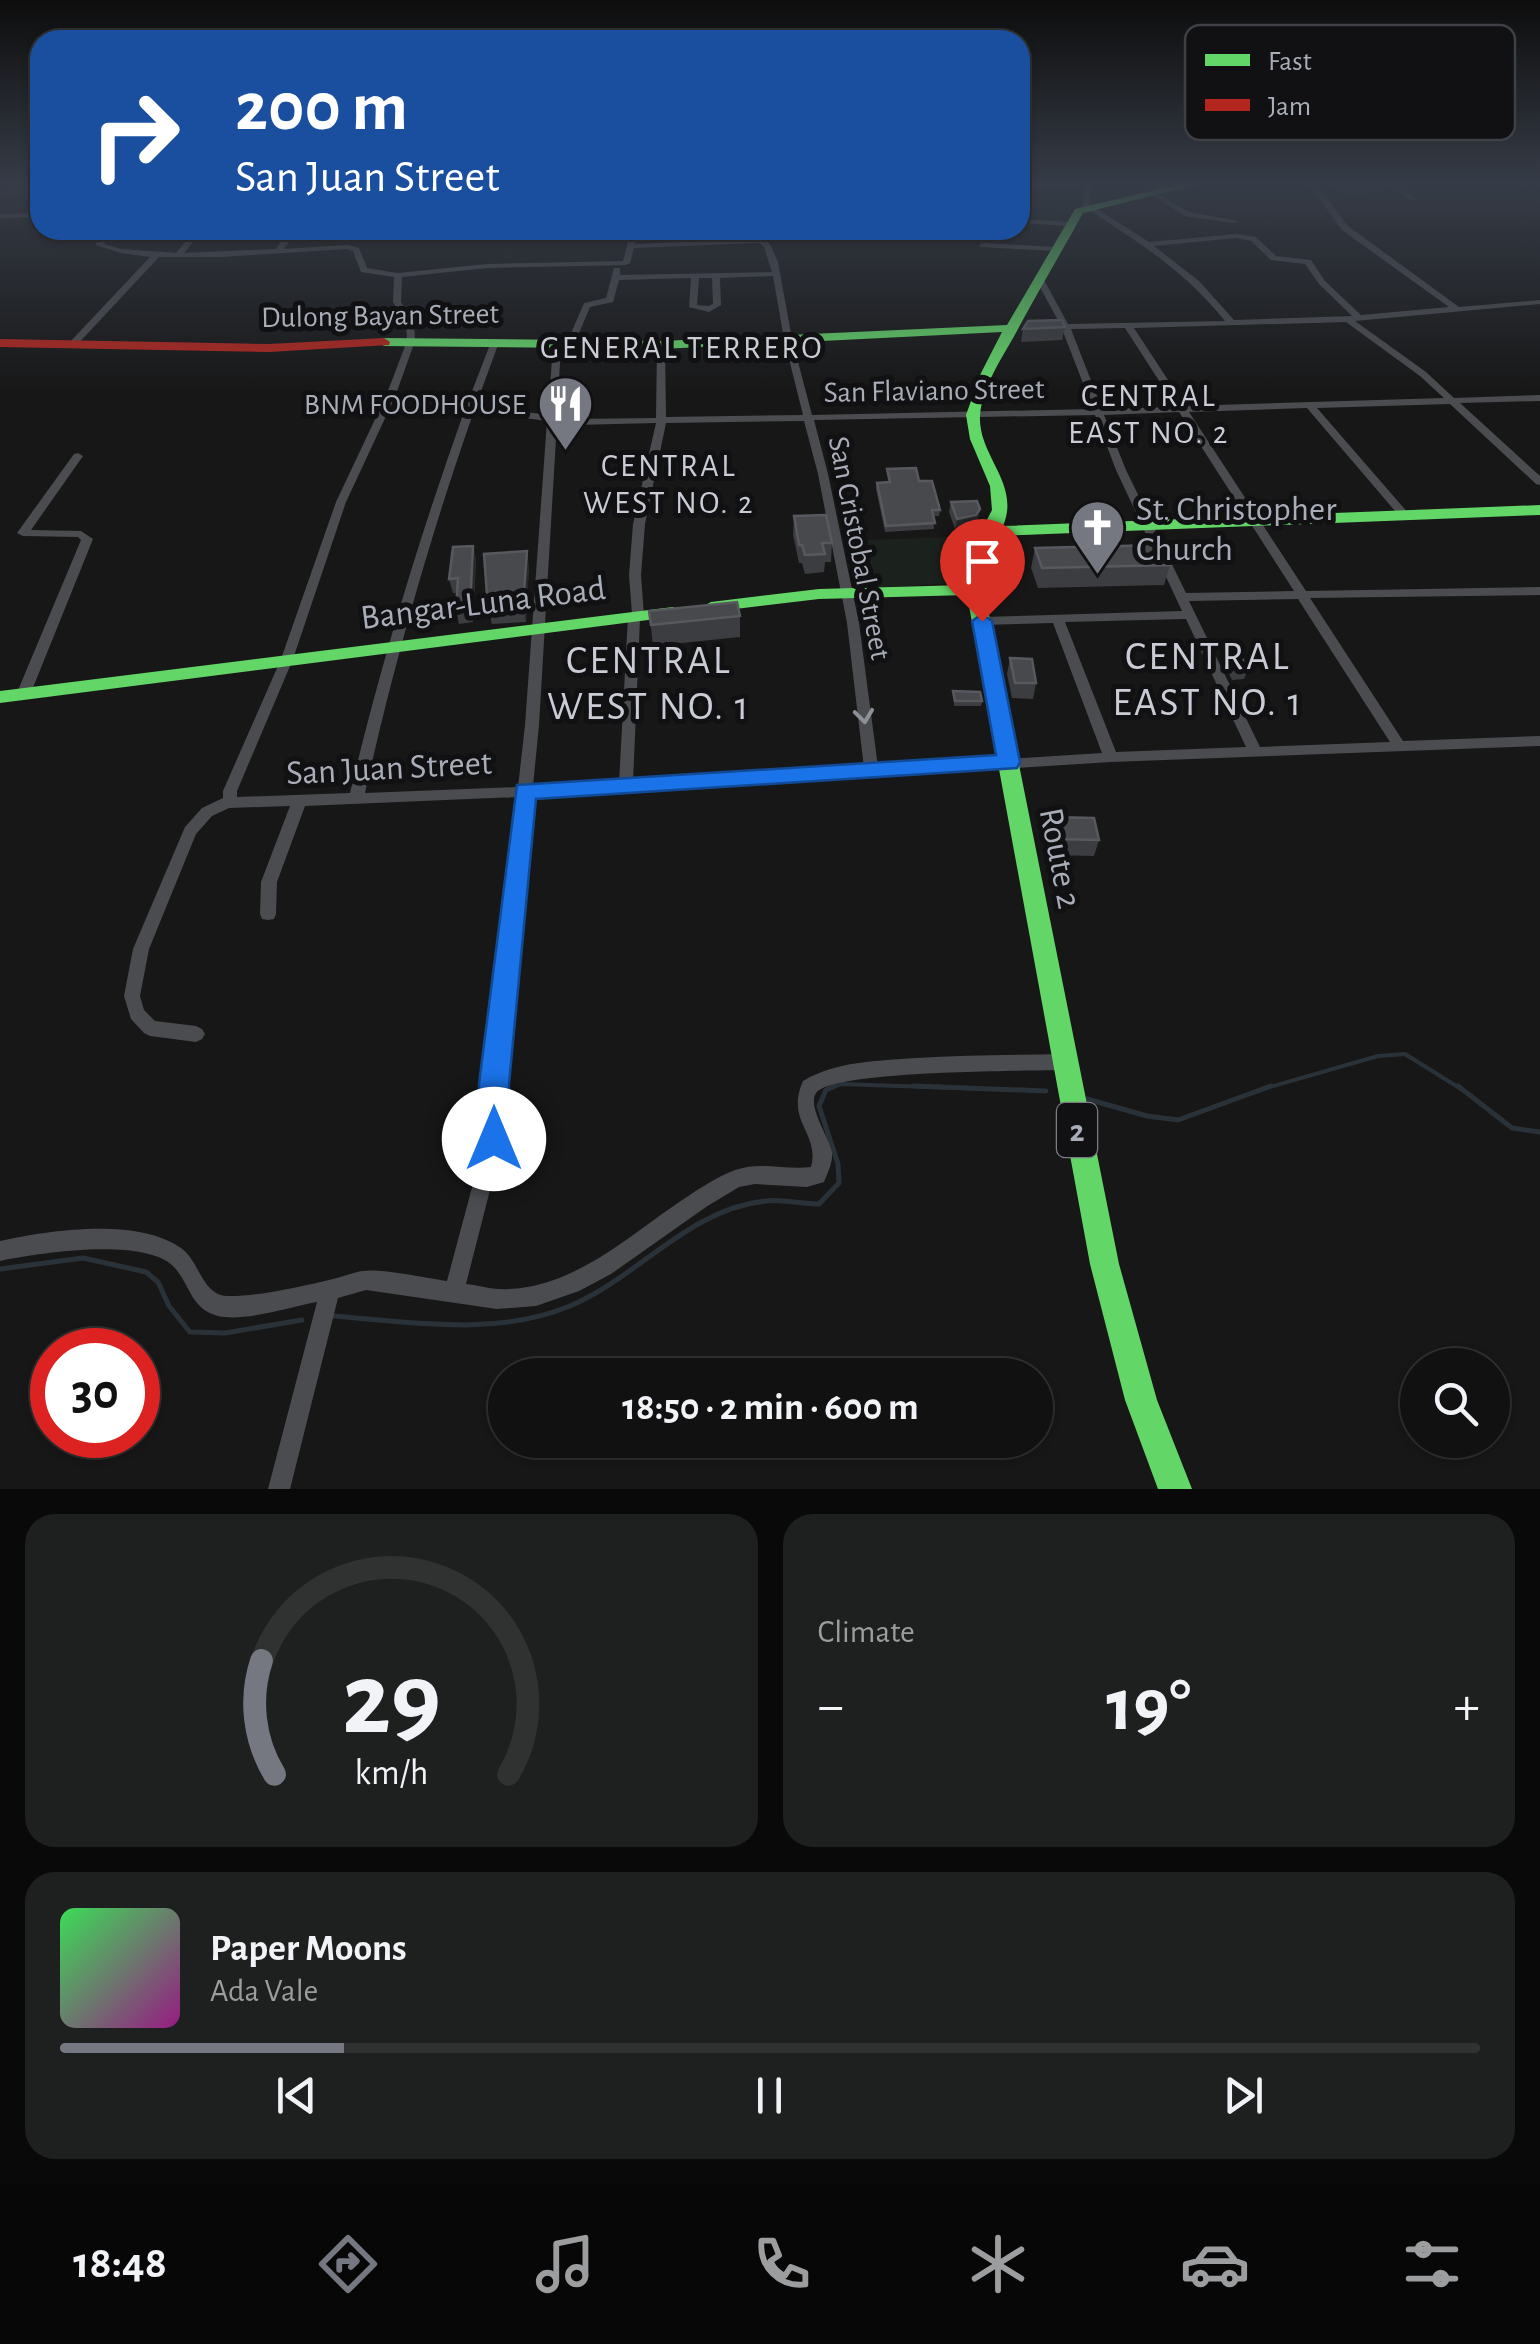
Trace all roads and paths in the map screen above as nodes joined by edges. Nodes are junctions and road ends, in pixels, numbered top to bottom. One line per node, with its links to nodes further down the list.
1 (158, 252): 31 (street)
2 (169, 252): 11 (street)
3 (206, 252): 11 (street)
4 (357, 252): 14 (street)
5 (628, 252): 12 (street)
6 (771, 252): 13 (street, San Cristobal Street)
7 (1054, 252): 18 (main road)
8 (1160, 252): 22 (street)
9 (1267, 252): 21 (street)
10 (1379, 252): 20 (street)
11 (180, 253)
12 (618, 264): 14 (street); 17 (street)
13 (776, 274): 16 (street); 26 (street, San Cristobal Street)
14 (398, 275): 27 (street)
15 (694, 276): 16 (street); 16 (street); 17 (street)
16 (716, 276)
17 (615, 278): 30 (street)
18 (1040, 280): 24 (street); 25 (main road)
19 (1540, 302): 20 (street, Dulong Bayan Street)
20 (1458, 310): 21 (street, Dulong Bayan Street)
21 (1354, 319): 22 (street, Dulong Bayan Street); 35 (street)
22 (1230, 321): 23 (street, Dulong Bayan Street)
23 (1127, 324): 24 (street, Dulong Bayan Street); 38 (street)
24 (1065, 326): 25 (street, Dulong Bayan Street); 39 (street)
25 (1014, 328): 26 (main road, Dulong Bayan Street); 40 (main road)
26 (788, 339): 32 (main road, Dulong Bayan Street); 41 (street, San Cristobal Street)
27 (411, 341): 28 (main road, Dulong Bayan Street); 31 (main road, Dulong Bayan Street); 33 (street, San Juan Street)
28 (495, 342): 30 (main road, Dulong Bayan Street); 37 (street)
29 (0, 344): 31 (main road, Dulong Bayan Street)
30 (563, 344): 32 (main road, Dulong Bayan Street); 42 (street)
31 (72, 345)
32 (662, 345): 43 (street)
33 (391, 396): 37 (street, San Flaviano Street); 62 (street, San Juan Street)
34 (1540, 398): 35 (street, San Flaviano Street)
35 (1452, 401): 36 (street, San Flaviano Street); 45 (street)
36 (1310, 406): 38 (street, San Flaviano Street); 47 (street)
37 (470, 407): 42 (street, San Flaviano Street); 61 (street)
38 (1184, 409): 39 (street, San Flaviano Street); 48 (street)
39 (1097, 412): 40 (street, San Flaviano Street); 49 (street)
40 (970, 414): 41 (street, San Flaviano Street); 50 (main road, Route 2 / 2)
41 (809, 417): 43 (street, San Flaviano Street); 53 (street, San Cristobal Street)
42 (554, 420): 43 (street, San Flaviano Street); 60 (street)
43 (660, 422): 57 (street)
44 (78, 456): 63 (street)
45 (1540, 482)
46 (1540, 510): 47 (main road)
47 (1405, 516): 48 (main road)
48 (1253, 522): 49 (main road); 55 (street)
49 (1149, 526): 50 (main road); 54 (street)
50 (988, 531): 51 (main road, Route 2 / 2)
51 (975, 590): 53 (main road, Bangar-Luna Road); 59 (main road, Route 2 / 2)
52 (1540, 591): 55 (street)
53 (847, 592): 57 (main road, Bangar-Luna Road); 70 (street, San Cristobal Street, one-way to 70)
54 (1182, 597): 55 (street); 56 (street)
55 (1303, 597): 66 (street)
56 (1189, 615): 58 (street); 67 (street)
57 (636, 616): 60 (main road, Bangar-Luna Road); 71 (street)
58 (1058, 619): 59 (street); 68 (street)
59 (982, 621): 69 (main road, Route 2 / 2)
60 (537, 628): 61 (main road, Bangar-Luna Road); 72 (street)
61 (392, 645): 62 (main road, Bangar-Luna Road); 73 (street)
62 (286, 659): 63 (main road, Bangar-Luna Road); 75 (street, San Juan Street)
63 (24, 694): 64 (main road, Bangar-Luna Road)
64 (0, 698)
65 (1540, 742): 66 (street, San Juan Street)
66 (1400, 748): 67 (street, San Juan Street)
67 (1256, 752): 68 (street, San Juan Street)
68 (1111, 757): 69 (street, San Juan Street)
69 (1008, 762): 70 (street, San Juan Street); 78 (main road, Route 2 / 2)
70 (871, 771): 71 (street, San Juan Street)
71 (626, 788): 72 (street, San Juan Street)
72 (525, 791): 73 (street, San Juan Street); 81 (street)
73 (357, 796): 74 (street, San Juan Street)
74 (299, 801): 75 (street, San Juan Street); 76 (street)
75 (228, 802): 77 (street)
76 (268, 914)
77 (196, 1034)
78 (1062, 1062): 81 (street); 83 (main road, Route 2 / 2)
79 (0, 1251): 80 (street)
80 (330, 1290): 81 (street); 82 (street)
81 (454, 1292)
82 (279, 1489)
83 (1175, 1489)

